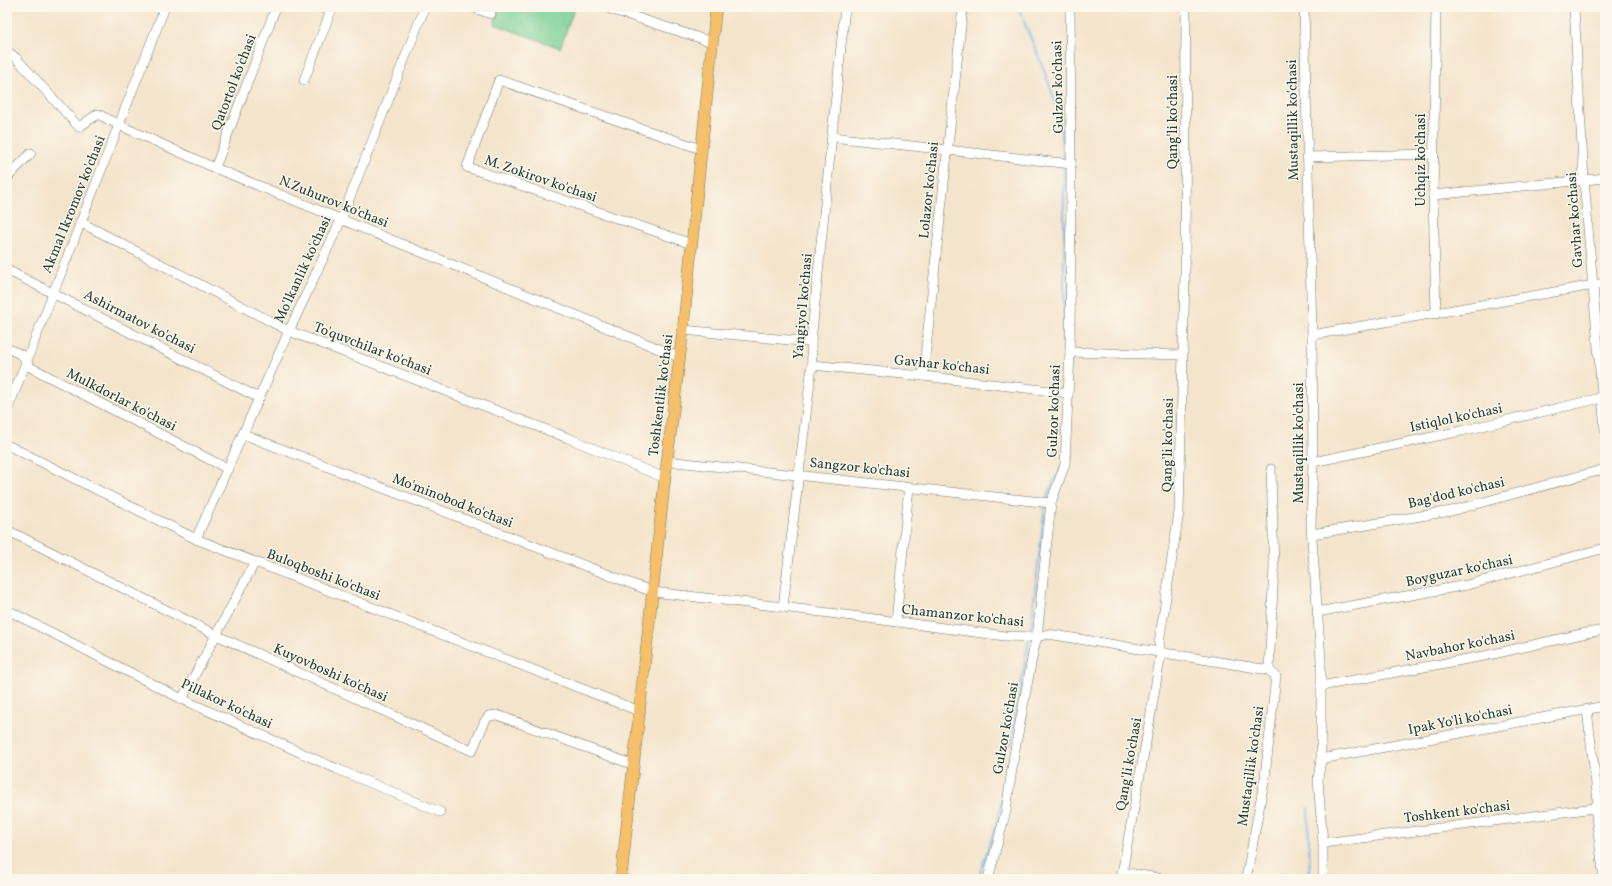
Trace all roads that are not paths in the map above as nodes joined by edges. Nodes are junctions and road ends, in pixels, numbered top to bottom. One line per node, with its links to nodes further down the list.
1 (165, 7): 19 (street, Akmal Ikromov ko'chasi)
2 (276, 7): 27 (street, Qatortol ko'chasi)
3 (320, 7): 18 (street)
4 (425, 7): 32 (street, Mo'lkanlik ko'chasi)
5 (472, 7): 15 (street)
6 (716, 7): 16 (main road, Toshkentlik ko'chasi)
7 (845, 7): 20 (street, Yangiyo'l ko'chasi)
8 (963, 7): 22 (street, Lolazor ko'chasi)
9 (1070, 7): 26 (street, Gulzor ko'chasi)
10 (1186, 7): 46 (street, Qang'li ko'chasi)
11 (1304, 7): 25 (street, Mustaqillik ko'chasi)
12 (1436, 7): 24 (street, Uchqiz ko'chasi)
13 (1574, 7): 30 (street, Gavhar ko'chasi)
14 (610, 9): 16 (street)
15 (491, 14)
16 (712, 42): 21 (main road, Toshkentlik ko'chasi)
17 (7, 51): 19 (street, N.Zuhurov ko'chasi)
18 (304, 80)
19 (119, 126): 27 (street, N.Zuhurov ko'chasi); 33 (street, Akmal Ikromov ko'chasi)
20 (832, 137): 22 (street); 43 (street, Yangiyo'l ko'chasi)
21 (701, 149): 34 (main road, Toshkentlik ko'chasi); 34 (street, M. Zokirov ko'chasi)
22 (947, 150): 26 (street); 50 (street, Lolazor ko'chasi)
23 (31, 153): 28 (street)
24 (1433, 154): 25 (street); 31 (street, Uchqiz ko'chasi)
25 (1307, 157): 42 (street, Mustaqillik ko'chasi)
26 (1072, 164): 45 (street, Gulzor ko'chasi)
27 (215, 168): 32 (street, N.Zuhurov ko'chasi)
28 (7, 178)
29 (1605, 178): 30 (street)
30 (1584, 180): 31 (street); 37 (street, Gavhar ko'chasi)
31 (1433, 195): 39 (street, Uchqiz ko'chasi)
32 (341, 220): 41 (street, Mo'lkanlik ko'chasi); 47 (street, N.Zuhurov ko'chasi)
33 (80, 222): 38 (street, Akmal Ikromov ko'chasi); 41 (street, To'quvchilar ko'chasi)
34 (692, 244): 40 (main road, Toshkentlik ko'chasi)
35 (7, 270): 38 (street, Ashirmatov ko'chasi)
36 (1605, 283): 37 (street)
37 (1593, 285): 39 (street); 53 (street, Gavhar ko'chasi)
38 (52, 293): 48 (street, Akmal Ikromov ko'chasi); 52 (street, Ashirmatov ko'chasi)
39 (1436, 314): 42 (street)
40 (683, 330): 43 (street); 47 (main road, Toshkentlik ko'chasi)
41 (289, 331): 52 (street, Mo'lkanlik ko'chasi); 64 (street, To'quvchilar ko'chasi)
42 (1312, 336): 59 (street, Mustaqillik ko'chasi)
43 (811, 342): 49 (street, Yangiyo'l ko'chasi)
44 (7, 348): 48 (street, Mulkdorlar ko'chasi)
45 (1070, 352): 46 (street); 51 (street, Gulzor ko'chasi)
46 (1182, 355): 80 (street, Qang'li ko'chasi)
47 (679, 357): 58 (main road, Toshkentlik ko'chasi)
48 (26, 362): 54 (street, Akmal Ikromov ko'chasi); 60 (street, Mulkdorlar ko'chasi)
49 (812, 365): 50 (street, Gavhar ko'chasi); 63 (street, Yangiyo'l ko'chasi)
50 (923, 376): 51 (street, Gavhar ko'chasi)
51 (1068, 393): 66 (street, Gulzor ko'chasi)
52 (259, 398): 56 (street, Mo'lkanlik ko'chasi)
53 (1603, 398): 55 (street, Gavhar ko'chasi); 59 (street, Istiqlol ko'chasi)
54 (7, 411)
55 (1605, 430)
56 (243, 434): 60 (street, Mo'lkanlik ko'chasi); 72 (street, Mo'minobod ko'chasi)
57 (7, 445): 69 (street, Buloqboshi ko'chasi)
58 (667, 462): 63 (street, Sangzor ko'chasi); 64 (main road, Toshkentlik ko'chasi)
59 (1313, 462): 68 (street, Mustaqillik ko'chasi)
60 (228, 469): 69 (street, Mo'lkanlik ko'chasi)
61 (1271, 469): 81 (street, Mustaqillik ko'chasi)
62 (1605, 469): 68 (street, Bag'dod ko'chasi)
63 (799, 475): 65 (street, Sangzor ko'chasi); 73 (street, Yangiyo'l ko'chasi)
64 (664, 478): 72 (main road, Toshkentlik ko'chasi)
65 (909, 487): 66 (street, Sangzor ko'chasi); 76 (street)
66 (1051, 503): 79 (street, Gulzor ko'chasi)
67 (7, 530): 78 (street, Kuyovboshi ko'chasi)
68 (1312, 534): 75 (street, Mustaqillik ko'chasi)
69 (196, 539): 71 (street, Buloqboshi ko'chasi)
70 (1605, 548): 75 (street, Boyguzar ko'chasi)
71 (255, 562): 78 (street); 86 (street, Buloqboshi ko'chasi)
72 (653, 592): 73 (street, Chamanzor ko'chasi); 86 (main road, Toshkentlik ko'chasi)
73 (783, 607): 76 (street, Chamanzor ko'chasi)
74 (7, 610): 83 (street, Pillakor ko'chasi)
75 (1317, 612): 82 (street, Mustaqillik ko'chasi)
76 (896, 622): 79 (street, Chamanzor ko'chasi)
77 (1605, 630): 82 (street, Navbahor ko'chasi)
78 (216, 635): 83 (street); 88 (street, Kuyovboshi ko'chasi)
79 (1037, 637): 80 (street, Chamanzor ko'chasi); 94 (street, Gulzor ko'chasi)
80 (1161, 653): 81 (street, Chamanzor ko'chasi); 92 (street, Qang'li ko'chasi)
81 (1269, 670): 96 (street, Mustaqillik ko'chasi)
82 (1321, 686): 87 (street, Mustaqillik ko'chasi)
83 (182, 699): 90 (street, Pillakor ko'chasi)
84 (1605, 706): 85 (street, Ipak Yo'li ko'chasi)
85 (1587, 710): 87 (street, Ipak Yo'li ko'chasi); 89 (street)
86 (639, 711): 88 (main road, Toshkentlik ko'chasi)
87 (1321, 759): 91 (street, Mustaqillik ko'chasi)
88 (634, 765): 93 (main road, Toshkentlik ko'chasi)
89 (1595, 808): 91 (street, Toshkent ko'chasi); 98 (street)
90 (440, 812)
91 (1323, 843): 97 (street, Mustaqillik ko'chasi)
92 (1122, 876): 95 (street)
93 (621, 879)
94 (988, 879)
95 (1164, 879)
96 (1246, 879)
97 (1323, 879)
98 (1604, 879)

